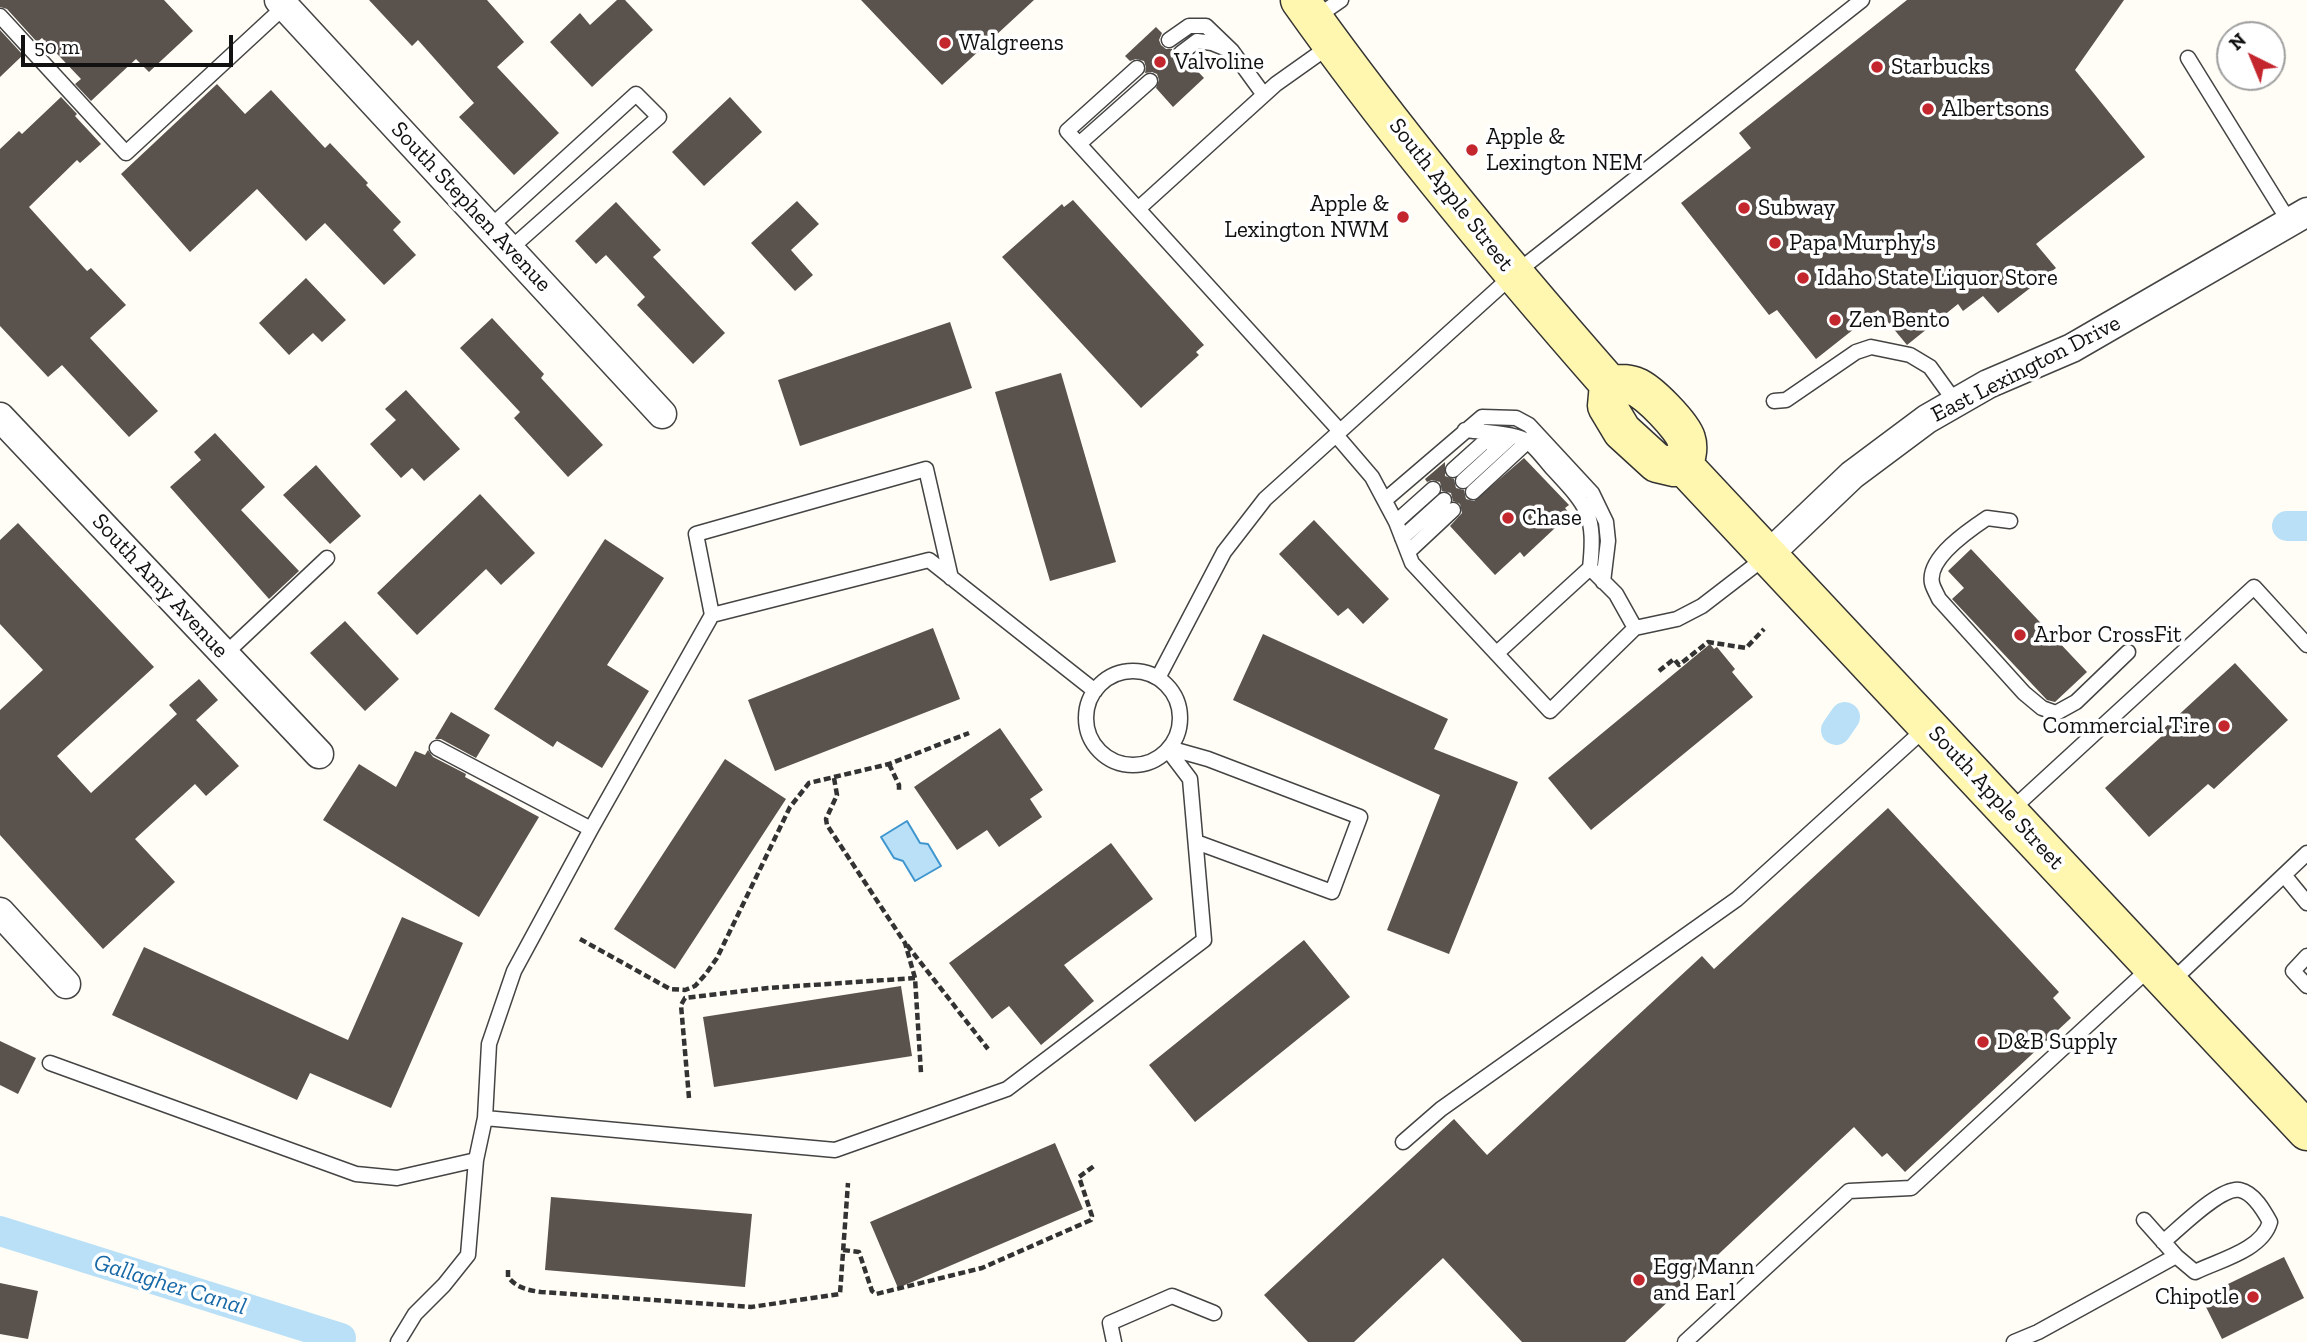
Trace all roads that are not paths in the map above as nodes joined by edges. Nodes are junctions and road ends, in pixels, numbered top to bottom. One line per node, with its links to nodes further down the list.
1 (1862, 0): 17 (lane)
2 (282, 3): 3 (lane); 15 (street, South Stephen Avenue)
3 (0, 16)
4 (1322, 16): 11 (lane); 17 (main road, South Apple Street)
5 (1168, 40): 6 (lane)
6 (1231, 51): 7 (lane); 11 (lane)
7 (1181, 53)
8 (2188, 58): 14 (lane)
9 (1137, 68): 12 (lane)
10 (1150, 81): 12 (lane)
11 (1264, 95): 13 (lane)
12 (1079, 144): 13 (lane)
13 (1138, 209): 23 (lane)
14 (2298, 218): 19 (street, East Lexington Drive)
15 (491, 228): 16 (street, South Stephen Avenue); 16 (lane)
16 (510, 249): 20 (street, South Stephen Avenue)
17 (1513, 275): 23 (lane); 32 (main road, South Apple Street)
18 (1774, 401): 19 (lane)
19 (1956, 402): 32 (street, East Lexington Drive)
20 (662, 414)
21 (0, 417): 42 (street, South Amy Avenue)
22 (1465, 430): 24 (lane); 26 (lane); 36 (lane)
23 (1338, 433): 26 (lane); 43 (lane)
24 (1511, 437): 25 (lane); 25 (lane)
25 (1527, 442): 34 (lane)
26 (1385, 500): 29 (lane)
27 (1443, 500): 29 (lane); 30 (lane); 31 (lane)
28 (2010, 521): 40 (lane)
29 (1396, 522): 30 (lane)
30 (1402, 538): 31 (lane)
31 (1408, 552): 41 (lane)
32 (1766, 556): 38 (lane); 45 (main road, South Apple Street)
33 (327, 558): 42 (lane)
34 (1590, 568): 36 (lane); 41 (lane)
35 (951, 578): 37 (lane); 37 (lane); 44 (lane)
36 (1603, 582): 38 (lane)
37 (712, 615): 50 (lane)
38 (1635, 628): 41 (lane)
39 (2307, 645): 49 (lane)
40 (2128, 652)
41 (1497, 653)
42 (225, 654): 48 (street, South Amy Avenue)
43 (1158, 678): 44 (lane); 47 (lane)
44 (1095, 691): 47 (lane)
45 (1928, 726): 49 (main road, South Apple Street); 63 (lane)
46 (437, 748): 50 (lane)
47 (1168, 749): 51 (lane); 51 (lane)
48 (319, 754)
49 (2008, 812): 57 (main road, South Apple Street)
50 (591, 829): 61 (lane)
51 (1196, 842): 61 (lane)
52 (2307, 853): 53 (lane)
53 (2284, 875): 54 (lane); 57 (lane)
54 (2307, 903)
55 (0, 912): 58 (street)
56 (2307, 956): 59 (lane)
57 (2161, 974): 62 (main road, South Apple Street); 71 (lane)
58 (66, 984)
59 (2307, 986)
60 (50, 1063): 64 (lane)
61 (485, 1118): 64 (lane)
62 (2307, 1131)
63 (1403, 1143)
64 (476, 1160): 69 (lane)
65 (2144, 1220): 66 (lane)
66 (2163, 1242): 67 (lane); 67 (lane)
67 (2176, 1256): 72 (lane)
68 (1214, 1313): 70 (lane)
69 (398, 1342)
70 (1115, 1342)
71 (1685, 1342)
72 (2014, 1342)

